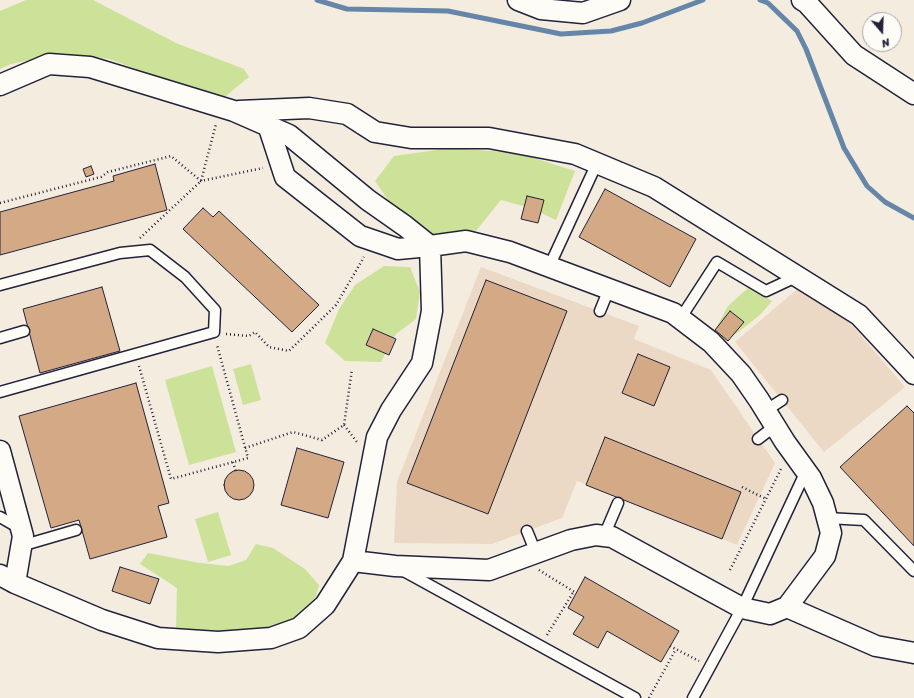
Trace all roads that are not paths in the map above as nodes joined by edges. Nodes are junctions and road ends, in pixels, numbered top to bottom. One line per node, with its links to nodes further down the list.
1 (518, 0): 2 (street)
2 (620, 0)
3 (802, 0): 5 (street)
4 (0, 85): 6 (street)
5 (914, 94)
6 (227, 109): 7 (street); 8 (street)
7 (268, 125): 9 (street); 9 (street)
8 (597, 163): 10 (lane); 11 (street)
9 (430, 246): 10 (street); 33 (street)
10 (549, 267): 13 (street)
11 (798, 276): 15 (lane); 18 (street)
12 (0, 285): 19 (lane)
13 (609, 289): 14 (lane); 15 (street)
14 (600, 311)
15 (680, 319): 21 (street)
16 (24, 331): 17 (lane)
17 (0, 338)
18 (914, 374)
19 (0, 392)
20 (782, 400): 21 (lane)
21 (770, 418): 22 (lane); 24 (street)
22 (758, 439)
23 (0, 451): 31 (street)
24 (806, 471): 27 (street); 38 (lane)
25 (618, 503): 30 (lane)
26 (0, 517): 31 (lane)
27 (827, 518): 35 (lane); 37 (street)
28 (76, 530): 31 (lane)
29 (527, 530): 32 (lane)
30 (604, 536): 32 (street); 38 (street)
31 (21, 538): 36 (street)
32 (536, 553): 34 (street)
33 (353, 561): 34 (street); 36 (street)
34 (395, 566): 40 (lane)
35 (914, 571)
36 (7, 579)
37 (787, 607): 38 (street); 39 (street)
38 (742, 608): 41 (lane)
39 (914, 653)
40 (634, 698)
41 (693, 698)

